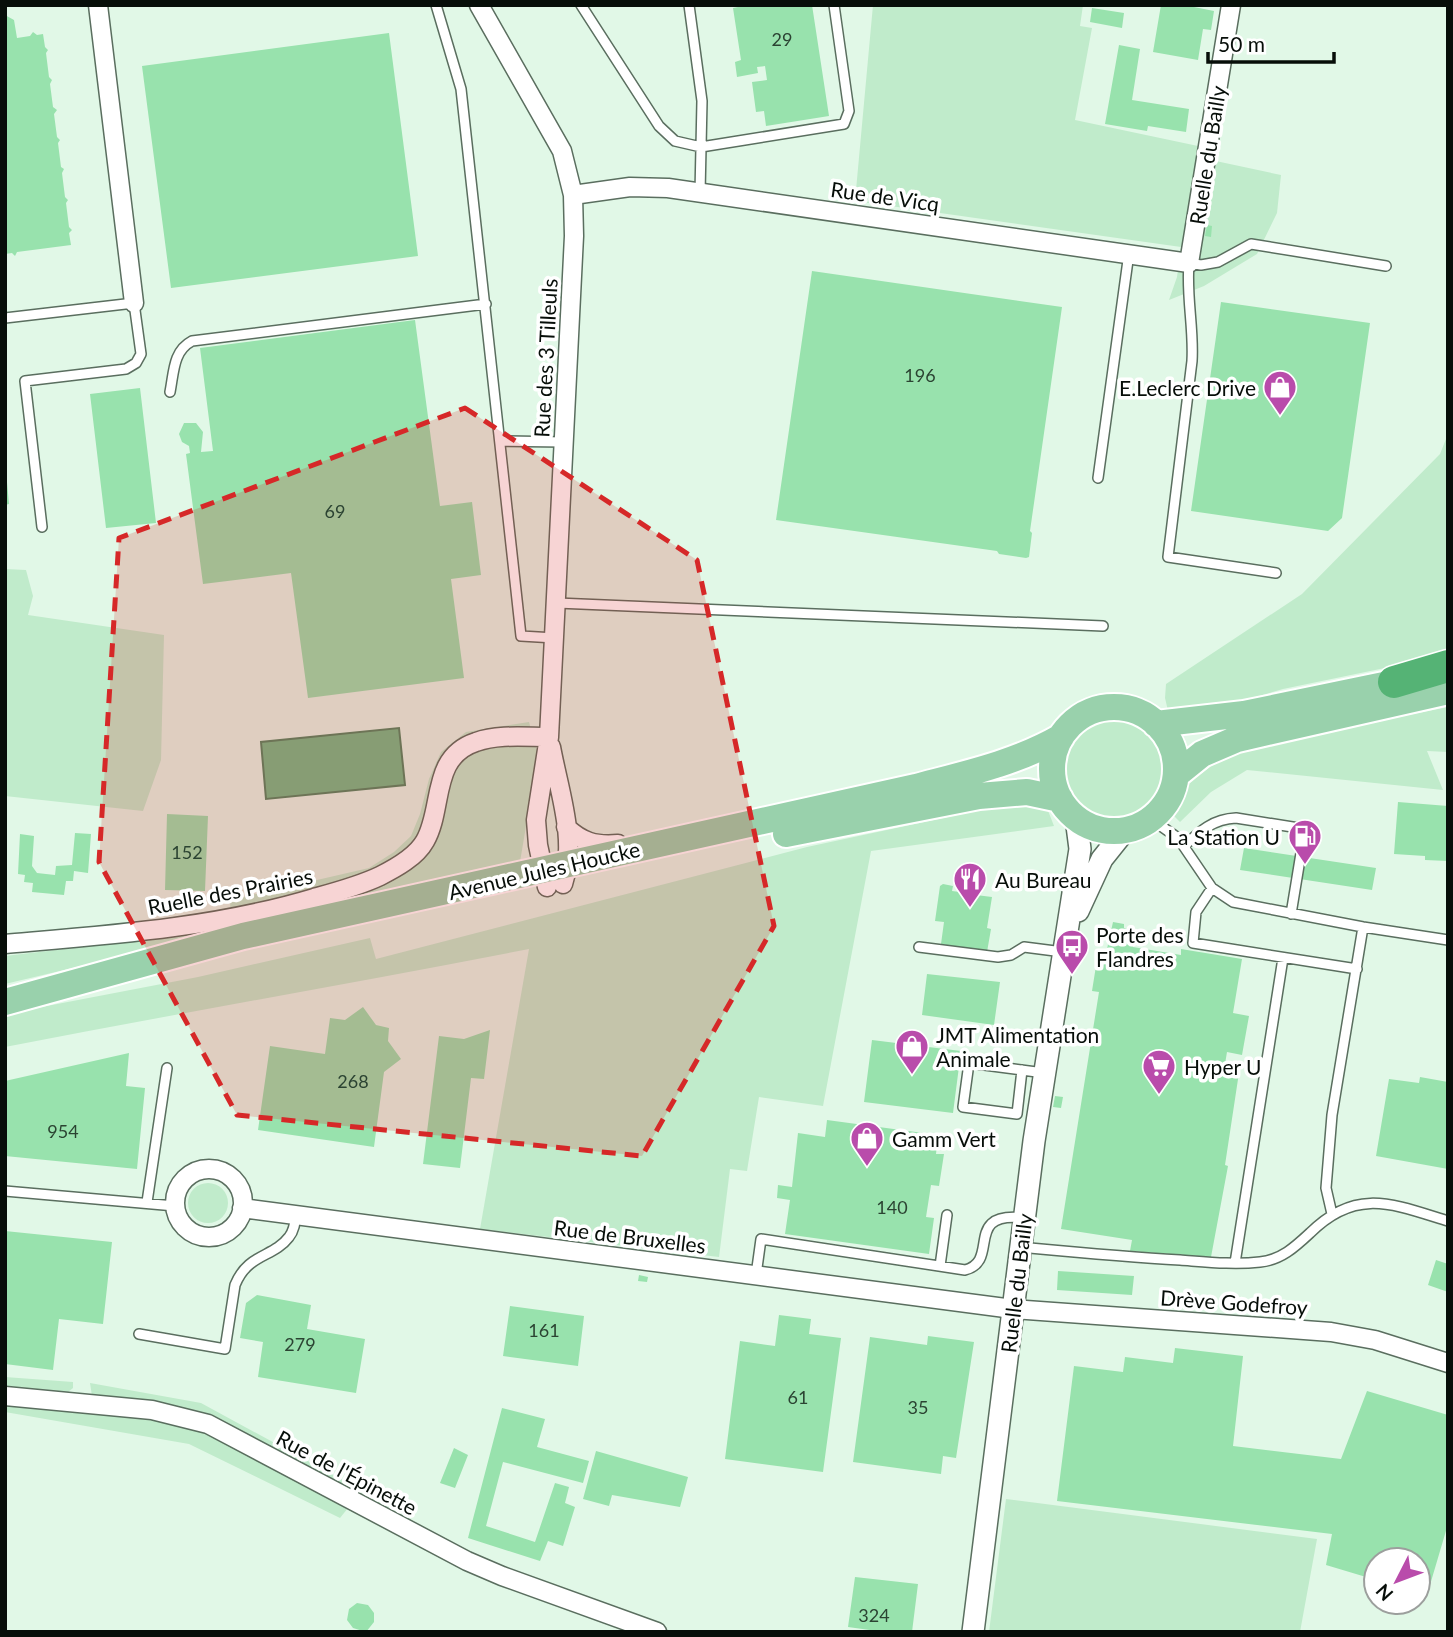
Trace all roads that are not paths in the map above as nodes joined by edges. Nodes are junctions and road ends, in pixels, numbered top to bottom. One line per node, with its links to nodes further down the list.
1 (98, 5): 14 (street)
2 (436, 5): 15 (lane)
3 (479, 5): 10 (street, Rue des 3 Tilleuls)
4 (581, 5): 8 (lane)
5 (689, 5): 8 (lane)
6 (834, 5): 8 (lane)
7 (1231, 5): 12 (street, Ruelle du Bailly)
8 (701, 147): 9 (lane)
9 (700, 193): 10 (street, Rue de Vicq); 11 (street, Rue de Vicq)
10 (573, 195): 19 (street, Rue des 3 Tilleuls)
11 (1129, 253): 12 (street, Rue de Vicq); 20 (lane)
12 (1189, 263): 13 (lane); 22 (lane)
13 (1386, 266)
14 (134, 303): 16 (lane); 21 (lane)
15 (486, 304): 17 (lane); 18 (lane)
16 (5, 318)
17 (170, 392)
18 (500, 441): 19 (lane); 25 (lane)
19 (564, 442): 23 (street, Rue des 3 Tilleuls)
20 (1098, 478)
21 (42, 527)
22 (1276, 573)
23 (557, 603): 24 (lane); 25 (street, Rue des 3 Tilleuls)
24 (1103, 626)
25 (555, 638): 31 (street, Rue des 3 Tilleuls)
26 (1448, 666): 28 (highway)
27 (1448, 673): 28 (main road)
28 (1395, 682): 30 (main road)
29 (1448, 691): 33 (main road)
30 (1156, 724): 32 (main road); 33 (main road)
31 (549, 737): 36 (street, Rue des 3 Tilleuls); 40 (street, Rue des 3 Tilleuls); 45 (street, Ruelle des Prairies)
32 (1061, 737): 34 (main road); 38 (main road, Avenue Jules Houcke)
33 (1176, 775): 35 (main road)
34 (1068, 808): 37 (main road); 40 (main road, Avenue Jules Houcke); 46 (street, Ruelle du Bailly)
35 (1151, 819): 37 (main road); 39 (lane)
36 (566, 827): 38 (street); 40 (street, Rue des 3 Tilleuls)
37 (1126, 829): 46 (street, Ruelle du Bailly)
38 (701, 835): 40 (main road, Avenue Jules Houcke)
39 (1184, 846): 41 (lane); 42 (lane)
40 (555, 877): 50 (main road, Avenue Jules Houcke)
41 (1212, 888): 42 (lane); 48 (lane)
42 (1292, 914): 43 (lane)
43 (1363, 927): 44 (lane); 49 (lane)
44 (1448, 940)
45 (5, 944)
46 (1067, 944): 47 (lane); 53 (street, Ruelle du Bailly)
47 (919, 947)
48 (1283, 958): 49 (lane); 64 (lane)
49 (1357, 969): 58 (lane)
50 (15, 1000)
51 (167, 1068): 55 (lane)
52 (1022, 1070): 52 (lane); 53 (lane)
53 (1044, 1073): 61 (street, Ruelle du Bailly)
54 (5, 1191): 55 (lane)
55 (147, 1202): 56 (lane)
56 (175, 1206): 57 (street); 57 (street)
57 (243, 1208): 59 (street, Rue de Bruxelles)
58 (1332, 1214): 62 (lane); 64 (lane)
59 (296, 1215): 66 (street, Rue de Bruxelles); 68 (lane)
60 (947, 1215): 65 (lane)
61 (1024, 1219): 63 (street, Ruelle du Bailly); 65 (lane)
62 (1448, 1221)
63 (1020, 1247): 64 (lane); 67 (street, Ruelle du Bailly)
64 (1235, 1263)
65 (940, 1266): 66 (lane)
66 (756, 1275): 67 (street, Rue de Bruxelles)
67 (1013, 1310): 69 (street, Drève Godefroy); 72 (street, Ruelle du Bailly)
68 (139, 1334)
69 (1448, 1363)
70 (5, 1396): 71 (street, Rue de l'Épinette)
71 (657, 1632)
72 (973, 1632)

